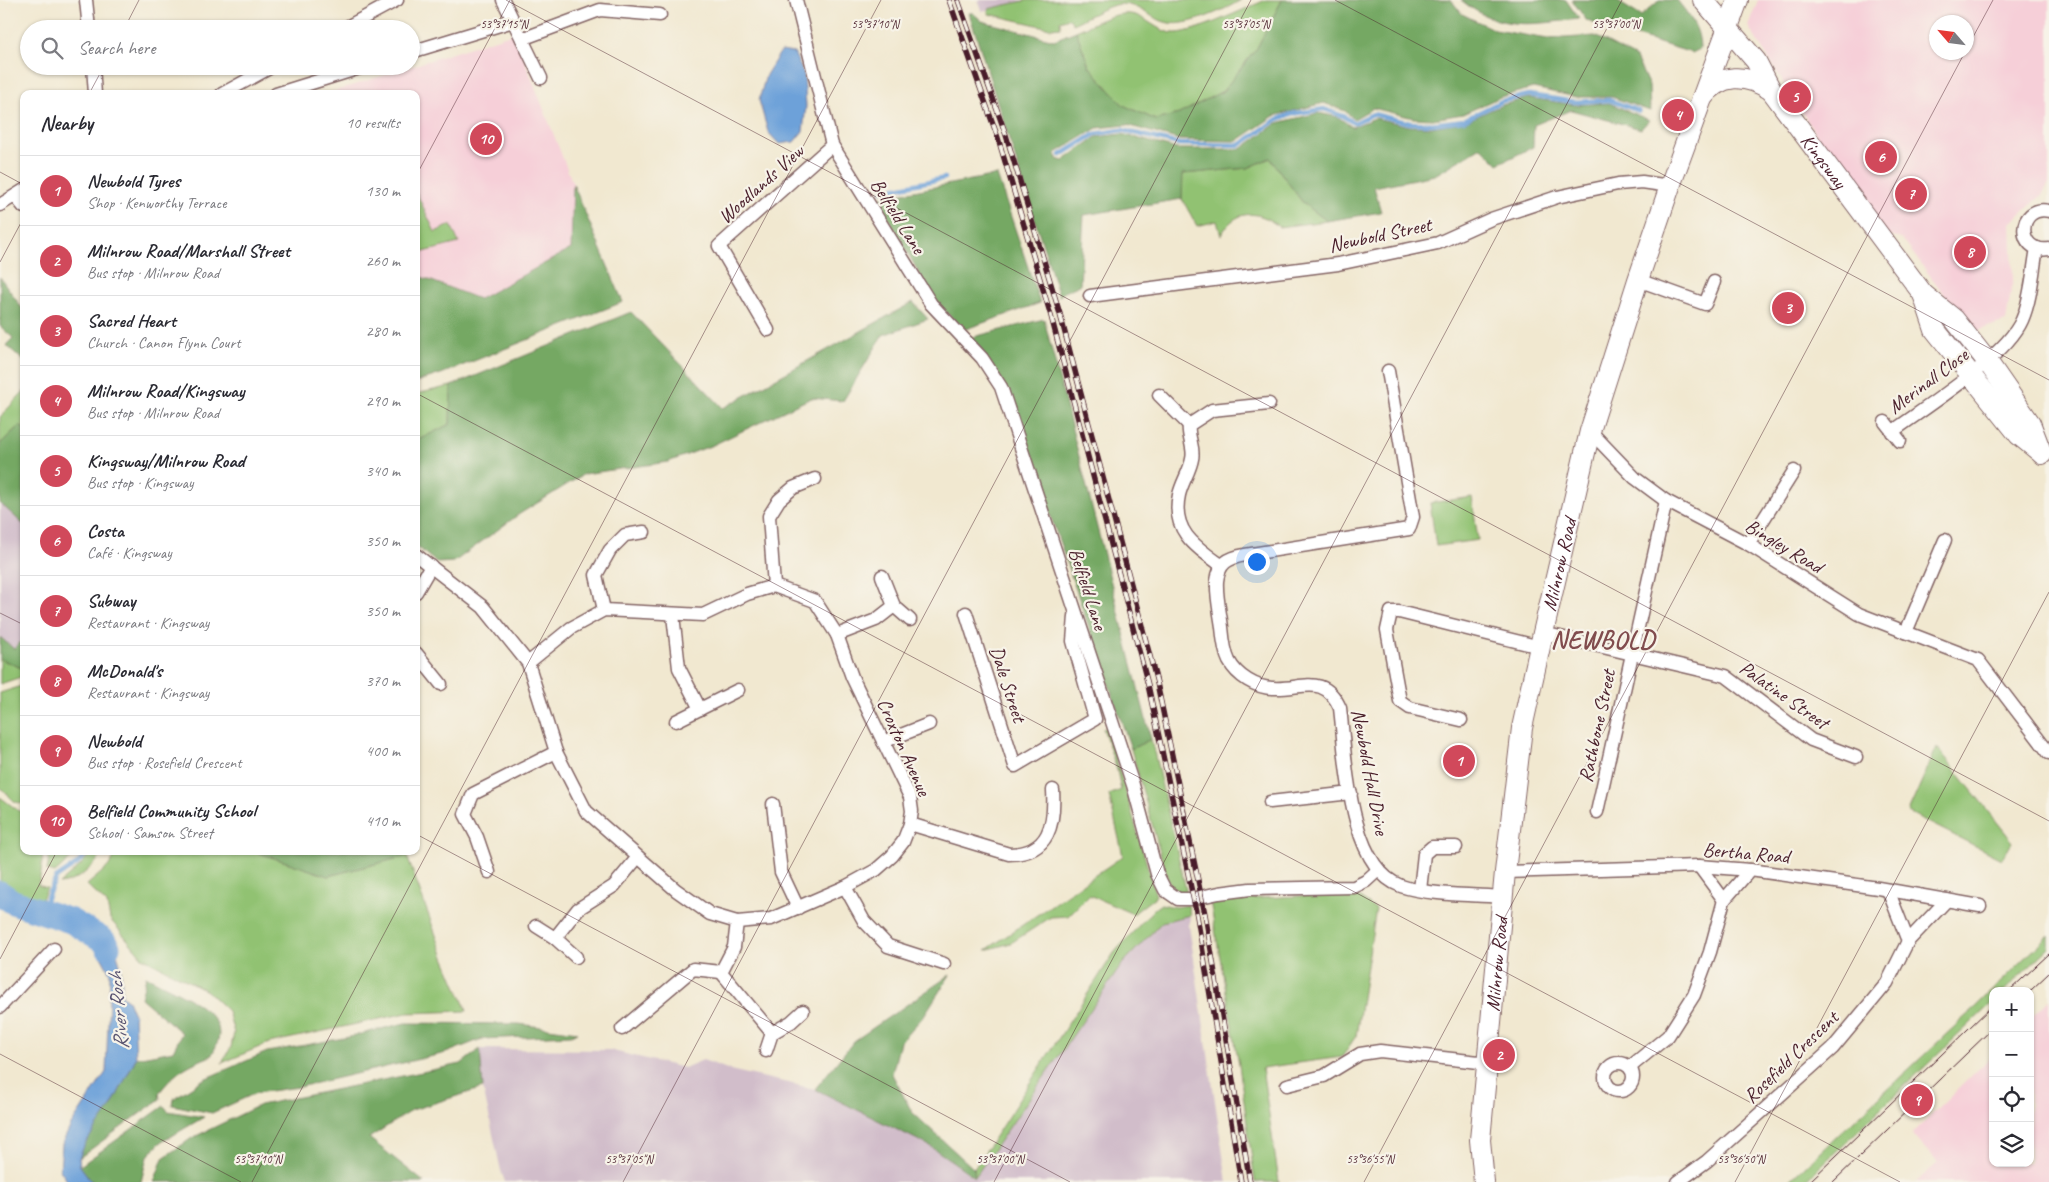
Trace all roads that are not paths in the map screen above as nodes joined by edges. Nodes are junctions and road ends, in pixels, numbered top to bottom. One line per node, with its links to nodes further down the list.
1 (86, 0): 8 (street)
2 (503, 0): 10 (street)
3 (796, 0): 23 (street, Belfield Lane)
4 (1703, 0): 11 (main road, Kingsway)
5 (1738, 0): 11 (main road, Milnrow Road)
6 (394, 1): 9 (street)
7 (660, 15): 12 (street)
8 (88, 20)
9 (360, 20)
10 (513, 21): 12 (street); 13 (street)
11 (1727, 28): 21 (main road, Kingsway); 22 (main road, Milnrow Road)
12 (522, 39): 17 (street)
13 (420, 49)
14 (94, 75): 18 (street)
15 (257, 75): 19 (street)
16 (337, 75): 20 (street)
17 (541, 78)
18 (95, 90)
19 (229, 90)
20 (289, 90)
21 (1770, 90): 22 (main road); 31 (main road, Kingsway)
22 (1701, 100): 24 (main road, Milnrow Road)
23 (832, 145): 33 (street, Woodlands View); 57 (street, Belfield Lane)
24 (1670, 186): 29 (main road, Milnrow Road); 32 (street, Newbold Street)
25 (19, 193): 26 (street)
26 (0, 205)
27 (2049, 211): 28 (street)
28 (2043, 248): 34 (street, Merinall Close)
29 (1638, 280): 30 (street); 40 (main road, Milnrow Road)
30 (1714, 282)
31 (1923, 294): 34 (main road, Kingsway); 36 (main road, Kingsway)
32 (1090, 296)
33 (768, 330)
34 (1987, 361): 36 (street, Merinall Close); 42 (main road, Kingsway)
35 (1388, 370): 50 (street)
36 (1970, 374): 41 (street, Merinall Close); 42 (main road, Kingsway)
37 (1159, 395): 39 (street)
38 (1269, 404): 39 (street)
39 (1189, 425): 50 (street)
40 (1590, 431): 45 (street, Bingley Road); 63 (main road, Milnrow Road)
41 (1892, 432)
42 (2046, 458)
43 (1794, 471): 48 (street)
44 (816, 479): 54 (street)
45 (1666, 501): 48 (street, Bingley Road); 64 (street, Rathbone Street)
46 (644, 532): 56 (street)
47 (1945, 540): 61 (street)
48 (1748, 544): 61 (street, Bingley Road)
49 (420, 558): 51 (street, Croxton Avenue)
50 (1221, 565): 78 (street, Newbold Hall Drive)
51 (431, 566): 53 (street); 66 (street, Croxton Avenue)
52 (882, 576): 55 (street)
53 (420, 585)
54 (774, 586): 59 (street); 62 (street, Croxton Avenue)
55 (894, 606): 60 (street); 62 (street)
56 (604, 610): 59 (street); 66 (street)
57 (1076, 610): 58 (street, Dale Street); 86 (street, Belfield Lane)
58 (966, 613)
59 (673, 614): 69 (street)
60 (910, 620)
61 (1906, 632): 75 (street, Bingley Road)
62 (837, 635): 73 (street, Croxton Avenue)
63 (1542, 640): 64 (street, Palatine Street); 70 (street, Palatine Street); 89 (main road, Milnrow Road)
64 (1631, 654): 76 (street, Palatine Street); 81 (street, Rathbone Street)
65 (420, 658): 67 (street)
66 (528, 663): 74 (street, Croxton Avenue)
67 (441, 684)
68 (738, 690): 69 (street)
69 (700, 709): 71 (street)
70 (1461, 720)
71 (676, 721)
72 (929, 724): 73 (street)
73 (883, 742): 82 (street, Croxton Avenue)
74 (556, 752): 84 (street, Croxton Avenue); 88 (street)
75 (2049, 753)
76 (1856, 757)
77 (1053, 790): 82 (street)
78 (1351, 793): 79 (street); 86 (street, Newbold Hall Drive)
79 (1270, 802)
80 (773, 804): 97 (street)
81 (1597, 812)
82 (910, 824): 90 (street, Croxton Avenue)
83 (1456, 847): 91 (street)
84 (638, 857): 98 (street, Croxton Avenue); 100 (street)
85 (1698, 866): 87 (street, Bertha Road); 89 (street, Bertha Road); 94 (street)
86 (1378, 870): 91 (street)
87 (1750, 870): 92 (street, Bertha Road); 94 (street)
88 (489, 872)
89 (1505, 872): 93 (main road, Milnrow Road)
90 (845, 887): 97 (street, Croxton Avenue); 104 (street)
91 (1420, 890): 93 (street)
92 (1888, 890): 95 (street, Bertha Road); 101 (street)
93 (1503, 897): 111 (main road, Milnrow Road)
94 (1724, 900): 112 (street)
95 (1947, 900): 96 (street, Bertha Road); 101 (street, Rosefield Crescent)
96 (1980, 906)
97 (798, 908): 98 (street, Croxton Avenue)
98 (737, 922): 105 (street)
99 (536, 926): 100 (street)
100 (555, 938): 103 (street)
101 (1908, 941): 115 (street, Rosefield Crescent)
102 (54, 949): 106 (street)
103 (576, 957)
104 (944, 964)
105 (721, 972): 108 (street); 109 (street)
106 (0, 1007)
107 (803, 1010): 109 (street)
108 (622, 1029)
109 (772, 1033): 110 (street)
110 (766, 1051)
111 (1488, 1063): 113 (street); 114 (main road, Milnrow Road)
112 (1630, 1067)
113 (1287, 1086)
114 (1484, 1182)
115 (1678, 1182)

